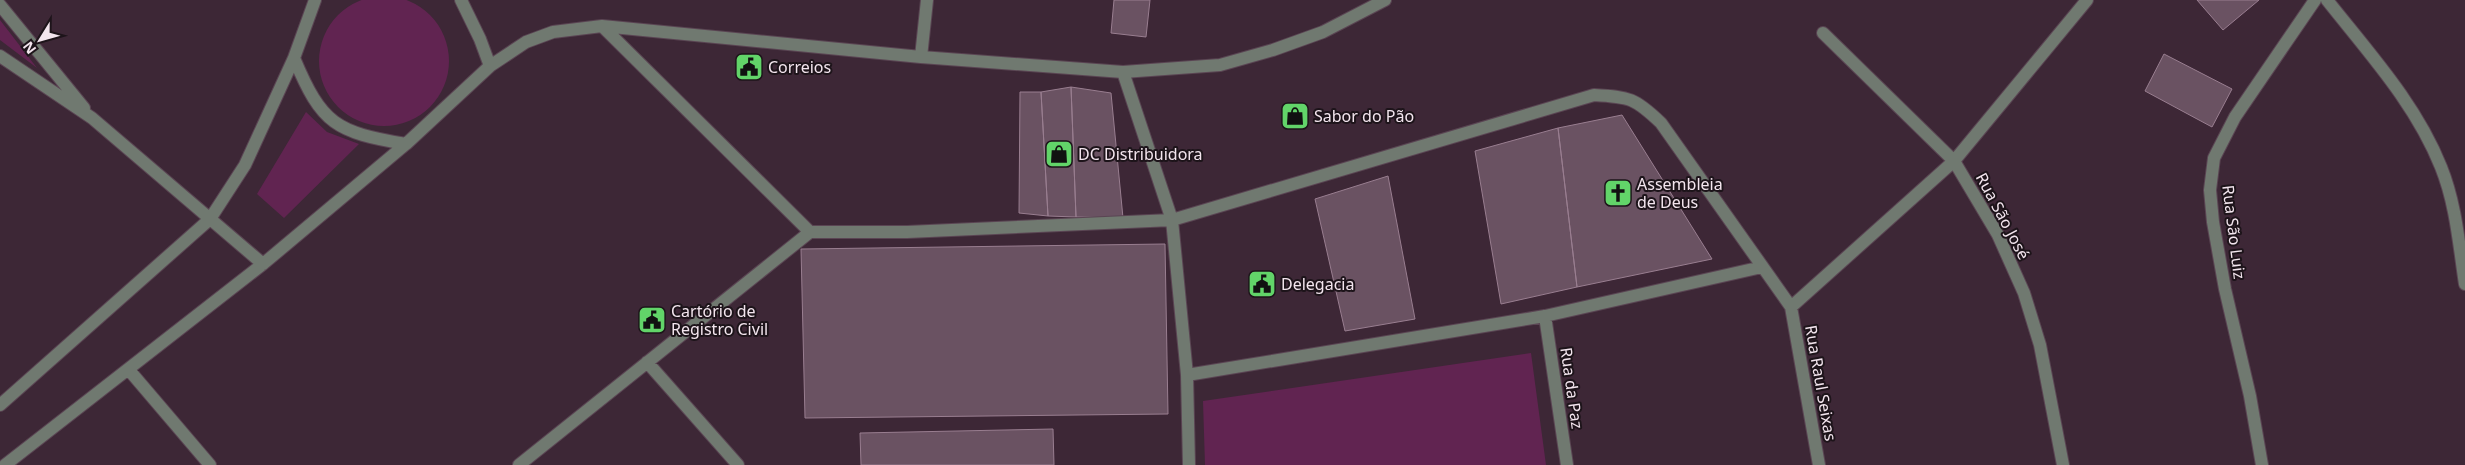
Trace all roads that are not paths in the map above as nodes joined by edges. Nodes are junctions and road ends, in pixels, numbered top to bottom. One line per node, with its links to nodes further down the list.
1 (326, 0): 9 (street)
2 (461, 0): 15 (street)
3 (927, 0): 13 (street)
4 (1386, 0): 16 (street)
5 (2087, 0): 19 (street)
6 (2315, 0): 40 (street, Rua São Luiz)
7 (2327, 0): 25 (street)
8 (0, 5): 17 (street)
9 (313, 5): 14 (street)
10 (602, 26): 13 (street); 15 (street); 22 (street)
11 (1822, 33): 19 (street, Rua São José)
12 (0, 56): 17 (street)
13 (921, 57): 16 (street)
14 (294, 58): 18 (street); 20 (street)
15 (490, 66): 18 (street)
16 (1123, 72): 21 (street)
17 (92, 118): 20 (street)
18 (406, 144): 23 (street)
19 (1954, 161): 26 (street); 39 (street, Rua São José)
20 (210, 219): 23 (street); 31 (street)
21 (1172, 220): 22 (street); 24 (street); 30 (street)
22 (810, 232): 28 (street)
23 (263, 264): 29 (street)
24 (1762, 267): 26 (street); 27 (street)
25 (2465, 284)
26 (1791, 308): 38 (street, Rua Raul Seixas)
27 (1546, 316): 30 (street); 37 (street, Rua da Paz)
28 (647, 362): 34 (street); 35 (street)
29 (129, 370): 32 (street); 33 (street)
30 (1186, 375): 36 (street)
31 (0, 405)
32 (5, 465)
33 (210, 465)
34 (519, 465)
35 (738, 465)
36 (1189, 465)
37 (1567, 465)
38 (1818, 465)
39 (2063, 465)
40 (2262, 465)

